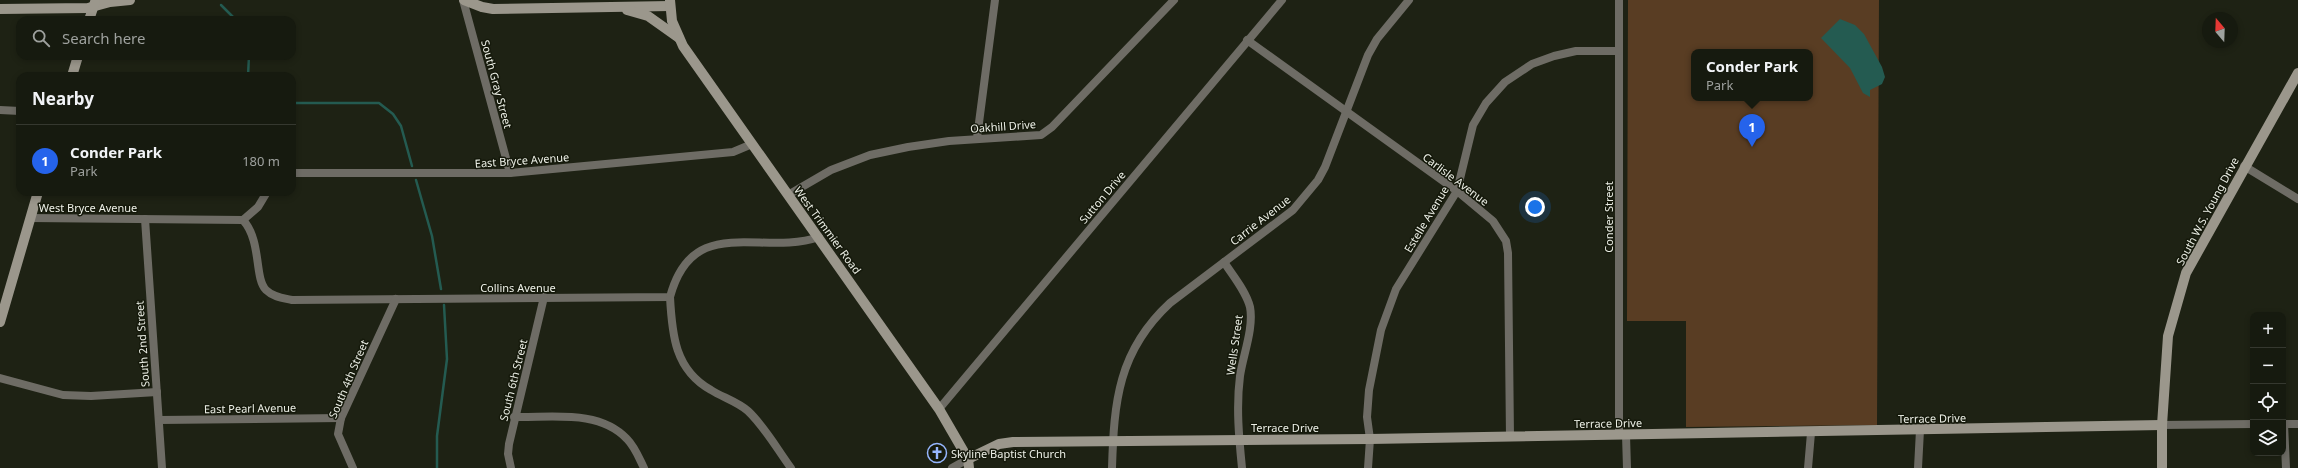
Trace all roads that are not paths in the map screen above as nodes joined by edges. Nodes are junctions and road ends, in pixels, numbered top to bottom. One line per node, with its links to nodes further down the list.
1 (130, 0): 8 (street)
2 (463, 0): 10 (street); 27 (street, South Gray Street)
3 (995, 0): 23 (street)
4 (1174, 0): 23 (street, Oakhill Drive)
5 (1282, 0): 15 (street, Sutton Drive)
6 (1409, 0): 22 (street, Carrie Avenue)
7 (1619, 0): 16 (street, Conder Street)
8 (94, 3): 12 (street); 13 (street)
9 (670, 3): 11 (street); 14 (street, West Trimmier Road)
10 (554, 4): 11 (street)
11 (613, 7): 14 (street)
12 (0, 9)
13 (90, 16)
14 (678, 38): 24 (street, West Trimmier Road)
15 (1248, 40): 22 (street, Carlisle Avenue); 44 (street, Sutton Drive)
16 (1618, 51): 28 (street, Estelle Avenue); 54 (street, Conder Street)
17 (77, 60): 18 (street)
18 (73, 72)
19 (2298, 73): 25 (street, South W.S. Young Drive)
20 (0, 110): 21 (street)
21 (16, 111)
22 (1345, 111): 28 (street, Carlisle Avenue); 37 (street, Carrie Avenue)
23 (977, 138): 29 (street, Oakhill Drive)
24 (752, 144): 27 (street, East Bryce Avenue); 29 (street, West Trimmier Road)
25 (2244, 166): 32 (street); 51 (street, South W.S. Young Drive)
26 (296, 174): 27 (street, East Bryce Avenue)
27 (510, 174)
28 (1457, 192): 55 (street, Carlisle Avenue); 57 (street, Estelle Avenue)
29 (788, 195): 36 (street, West Trimmier Road)
30 (37, 196): 33 (street)
31 (265, 196): 35 (street)
32 (2298, 199)
33 (30, 218): 34 (street, West Bryce Avenue); 41 (street)
34 (145, 218): 35 (street); 43 (street, South 2nd Street)
35 (243, 220): 40 (street, Collins Avenue)
36 (819, 237): 39 (street); 44 (street, West Trimmier Road)
37 (1224, 262): 56 (street, Wells Street); 58 (street, Carrie Avenue)
38 (544, 297): 39 (street, Collins Avenue); 40 (street, Collins Avenue); 46 (street, South 6th Street)
39 (670, 297): 65 (street)
40 (396, 299): 45 (street, South 4th Street)
41 (0, 322)
42 (0, 378): 43 (street)
43 (157, 392): 47 (street, South 2nd Street)
44 (939, 409): 60 (street, West Trimmier Road)
45 (341, 418): 47 (street, East Pearl Avenue); 62 (street, South 4th Street)
46 (514, 418): 63 (street, South 6th Street); 64 (street)
47 (159, 420): 61 (street, South 2nd Street)
48 (2250, 424): 51 (street, Terrace Drive)
49 (2286, 424): 50 (street)
50 (2298, 424)
51 (2162, 426): 52 (street, Terrace Drive); 73 (street, South W.S. Young Drive)
52 (1920, 430): 53 (street, Terrace Drive); 72 (street)
53 (1811, 432): 54 (street, Terrace Drive); 71 (street)
54 (1623, 435): 55 (street, Terrace Drive); 70 (street, Conder Street)
55 (1510, 437): 57 (street, Terrace Drive)
56 (1239, 439): 57 (street, Terrace Drive); 58 (street, Terrace Drive); 68 (street, Wells Street)
57 (1370, 439): 69 (street, Estelle Avenue)
58 (1112, 440): 60 (street, Terrace Drive); 67 (street, Carrie Avenue)
59 (2285, 456): 74 (street)
60 (969, 464): 66 (street)
61 (162, 468)
62 (353, 468)
63 (511, 468)
64 (644, 468)
65 (790, 468)
66 (952, 468)
67 (1112, 468)
68 (1242, 468)
69 (1368, 468)
70 (1627, 468)
71 (1808, 468)
72 (1918, 468)
73 (2162, 468)
74 (2286, 468)

